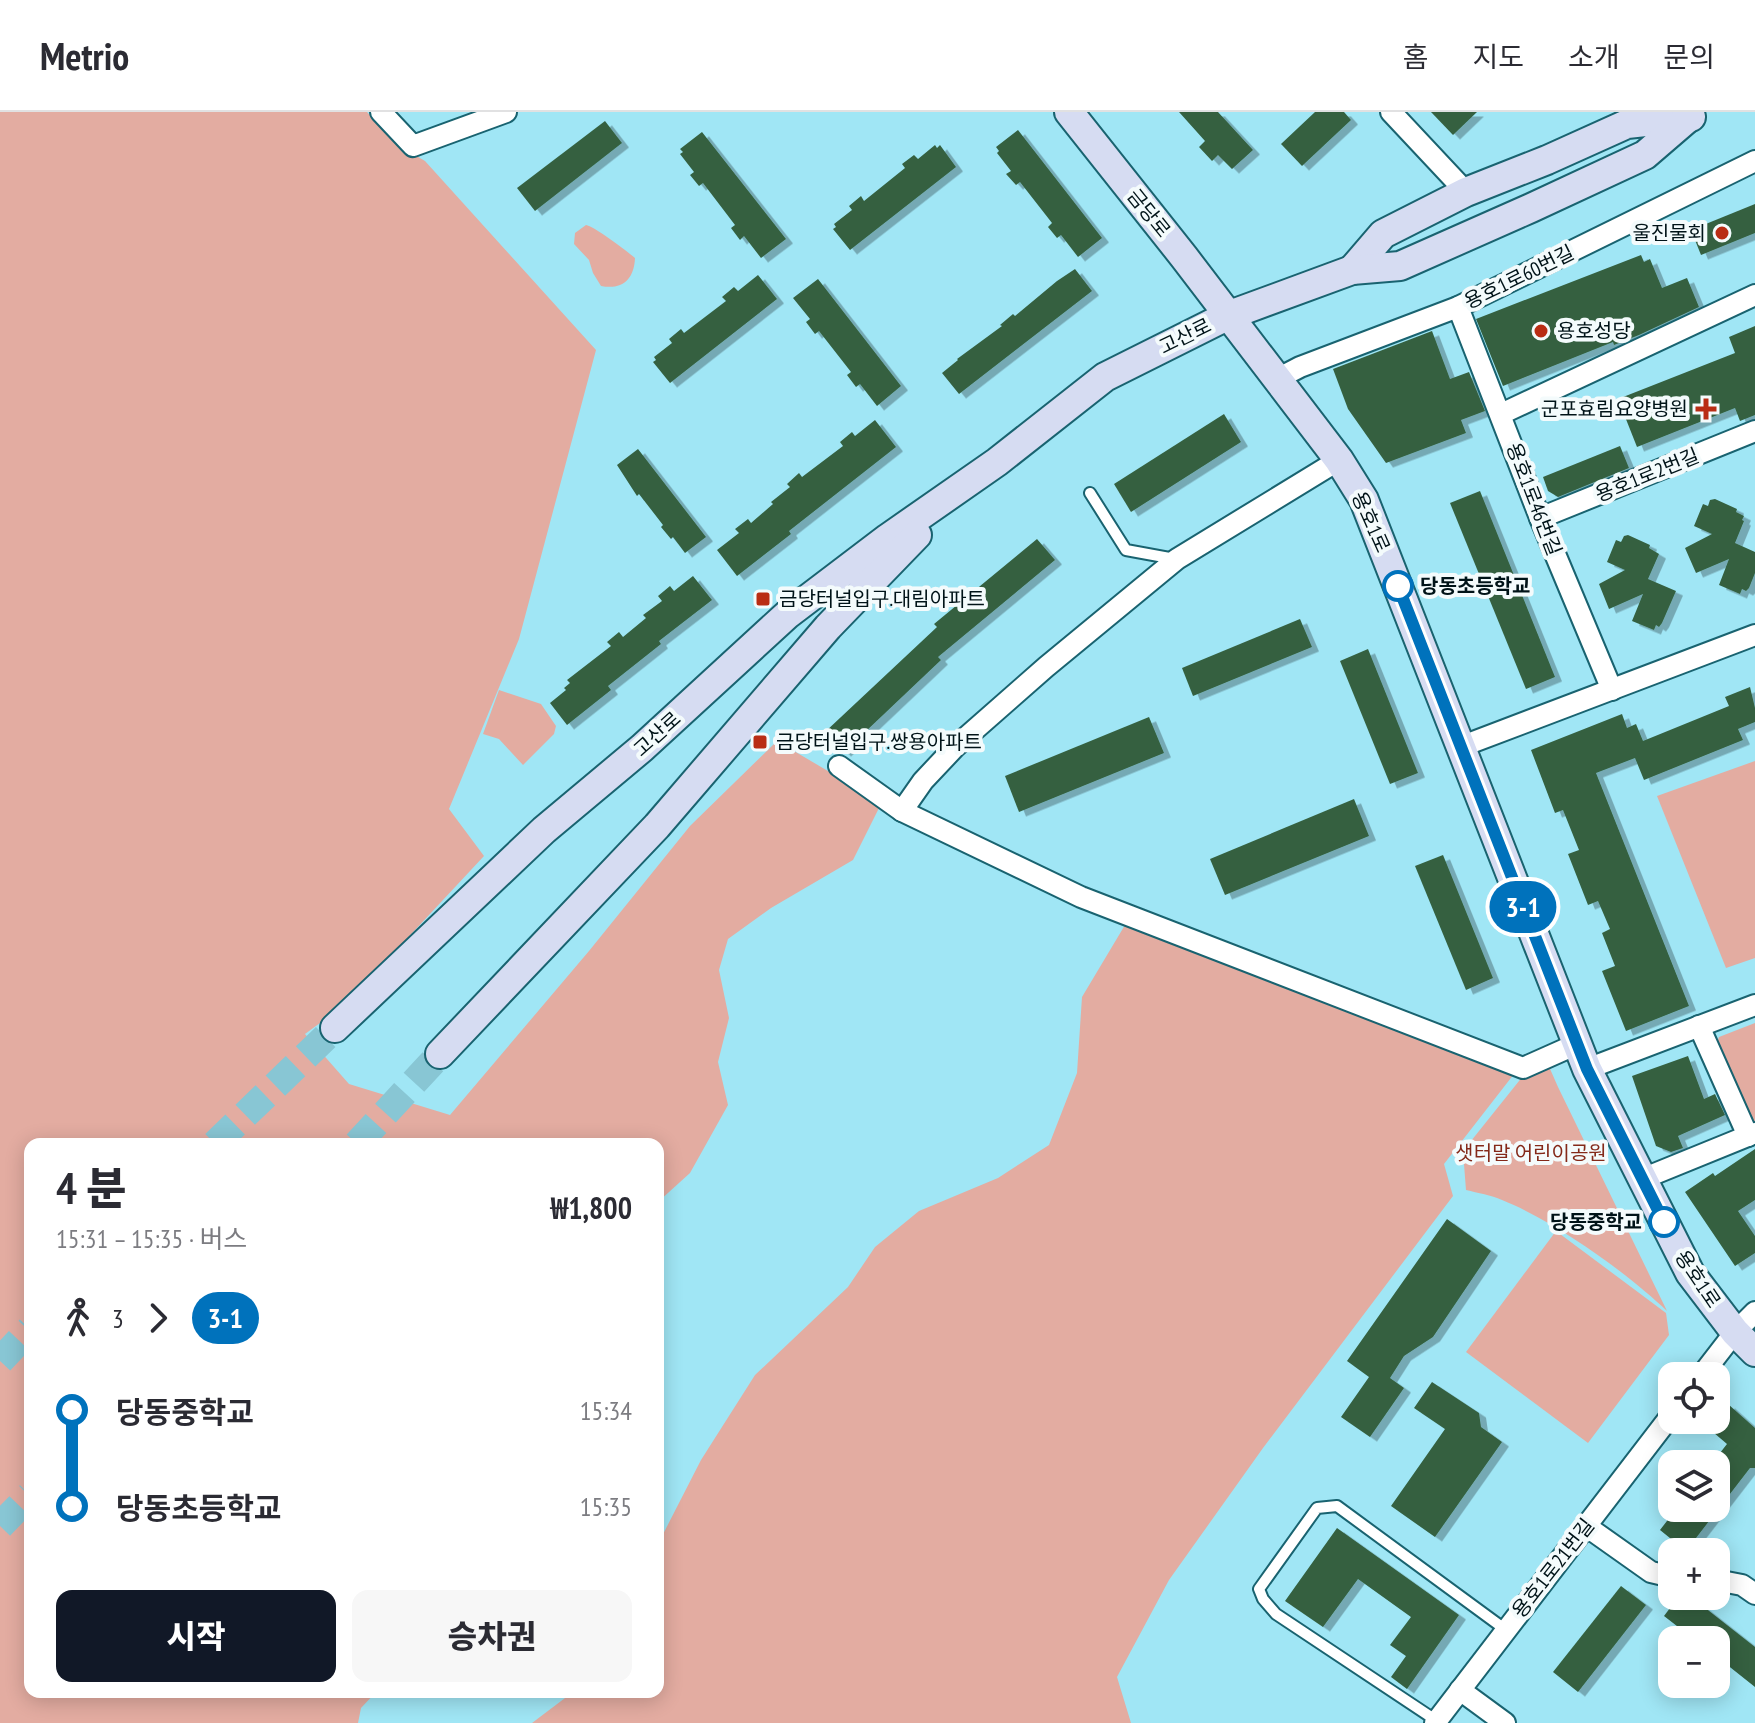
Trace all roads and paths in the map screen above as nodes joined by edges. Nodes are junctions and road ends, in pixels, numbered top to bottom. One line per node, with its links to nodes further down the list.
1 (381, 112): 2 (street)
2 (506, 112)
3 (1069, 112): 11 (street, 금당로)
4 (1391, 112): 7 (street)
5 (1697, 115): 7 (street, 고산로); 8 (street, 고산로)
6 (1755, 161): 10 (street, 용호1로60번길)
7 (1466, 192): 8 (street, 고산로)
8 (1352, 270): 11 (street, 고산로)
9 (1755, 295): 13 (street)
10 (1458, 307): 12 (street, 용호1로60번길); 13 (street, 용호1로46번길)
11 (1227, 316): 12 (street, 용호1로); 16 (street, 고산로)
12 (1277, 379): 15 (street, 용호1로)
13 (1501, 414): 18 (street, 용호1로46번길)
14 (1755, 431): 18 (street, 용호1로2번길)
15 (1339, 460): 19 (street); 22 (street, 용호1로)
16 (997, 462): 27 (street, 고산로); 28 (street, 고산로)
17 (1090, 493): 19 (lane)
18 (1540, 518): 21 (street, 용호1로46번길)
19 (1177, 559): 24 (street)
20 (1755, 635): 21 (street)
21 (1612, 690): 22 (street)
22 (1460, 747): 29 (street, 용호1로)
23 (839, 766): 24 (street)
24 (902, 811): 29 (street)
25 (1755, 1005): 26 (street)
26 (1699, 1026): 29 (street); 30 (street)
27 (335, 1028)
28 (440, 1054)
29 (1582, 1057): 31 (street, 용호1로)
30 (1752, 1134): 31 (street)
31 (1642, 1179): 32 (street, 용호1로)
32 (1748, 1332): 33 (street)
33 (1716, 1362)
34 (1658, 1432): 35 (street, 용호1로21번길)
35 (1586, 1526): 36 (street); 39 (street, 용호1로21번길)
36 (1658, 1574)
37 (1730, 1583): 38 (street)
38 (1755, 1594)
39 (1506, 1630): 40 (street, 용호1로21번길); 41 (lane)
40 (1460, 1690): 41 (street, 용호1로21번길); 42 (street)
41 (1436, 1722)
42 (1505, 1723)

